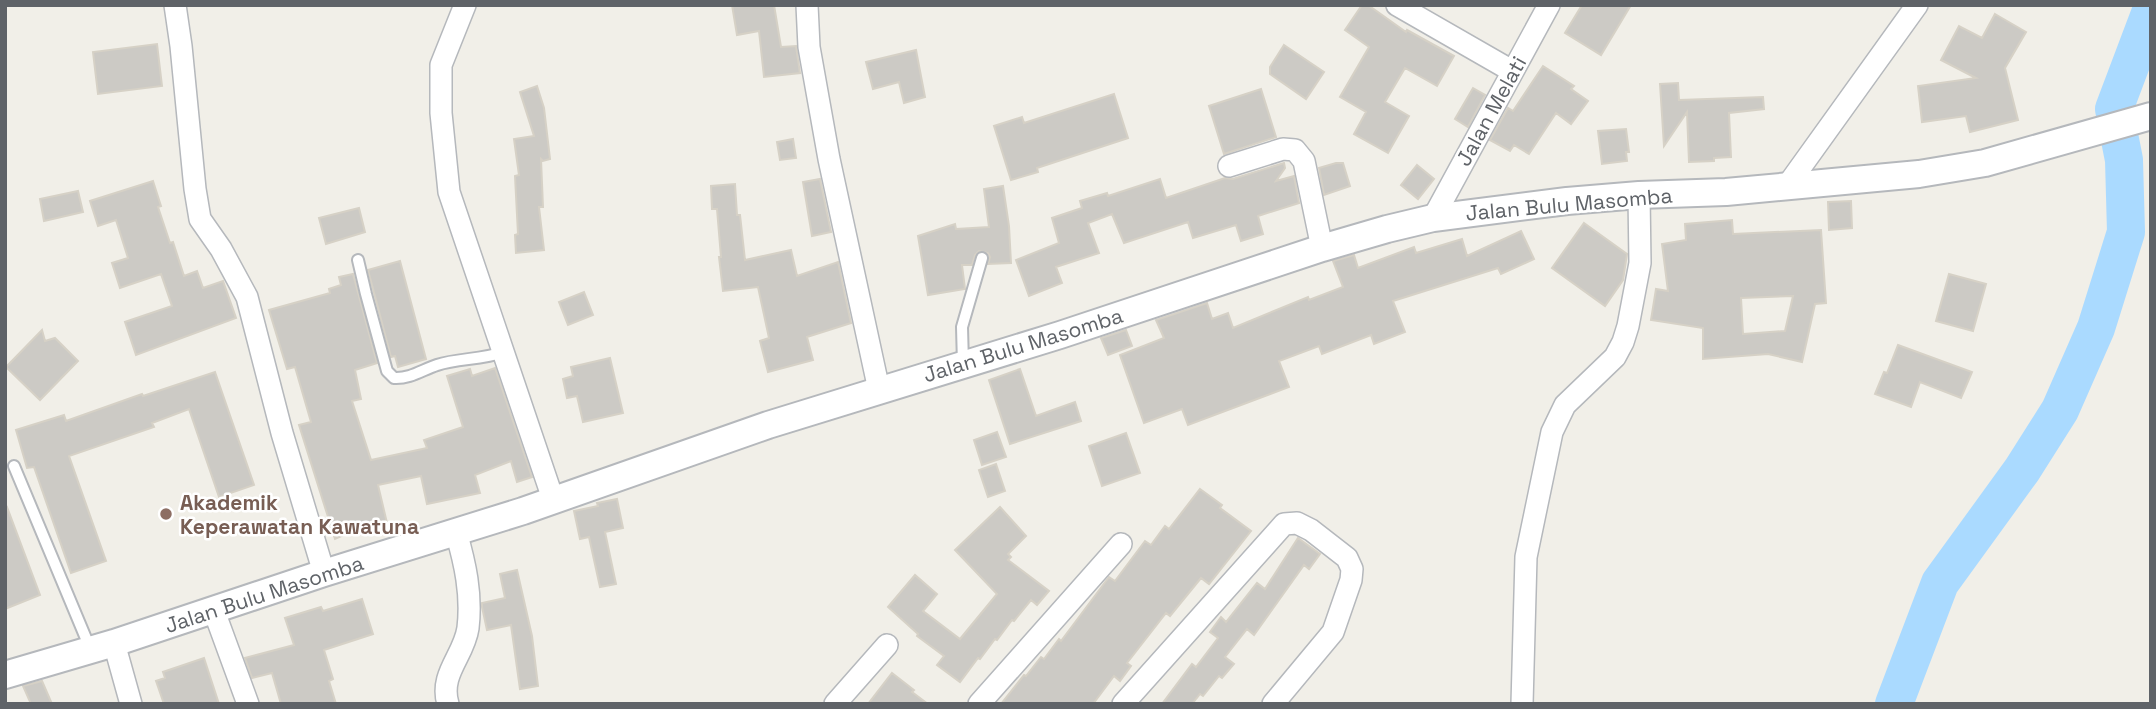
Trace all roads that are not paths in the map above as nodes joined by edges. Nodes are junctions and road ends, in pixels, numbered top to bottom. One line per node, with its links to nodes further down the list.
1 (175, 5): 23 (street)
2 (465, 5): 16 (street)
3 (807, 5): 18 (street)
4 (1397, 5): 7 (street)
5 (1549, 5): 7 (street, Jalan Melati)
6 (1917, 5): 10 (street)
7 (1512, 71): 12 (street, Jalan Melati)
8 (2151, 116): 10 (street, Jalan Bulu Masomba)
9 (1229, 166): 13 (street)
10 (1787, 186): 11 (street, Jalan Bulu Masomba)
11 (1639, 195): 12 (street, Jalan Bulu Masomba); 35 (street)
12 (1433, 218): 13 (street, Jalan Bulu Masomba)
13 (1322, 248): 17 (street, Jalan Bulu Masomba)
14 (982, 258): 17 (lane)
15 (358, 260): 16 (lane)
16 (503, 352): 20 (street)
17 (963, 364): 18 (street, Jalan Bulu Masomba)
18 (878, 390): 20 (street, Jalan Bulu Masomba)
19 (14, 466): 26 (lane)
20 (553, 499): 21 (street, Jalan Bulu Masomba)
21 (456, 532): 23 (street, Jalan Bulu Masomba); 30 (street)
22 (1121, 544): 32 (street)
23 (324, 573): 24 (street, Jalan Bulu Masomba)
24 (214, 611): 26 (street, Jalan Bulu Masomba); 29 (street)
25 (887, 645): 31 (street)
26 (102, 646): 27 (street, Jalan Bulu Masomba); 28 (street)
27 (5, 675)
28 (131, 704)
29 (248, 704)
30 (448, 704)
31 (835, 704)
32 (979, 704)
33 (1123, 704): 34 (street)
34 (1273, 704)
35 (1522, 704)

